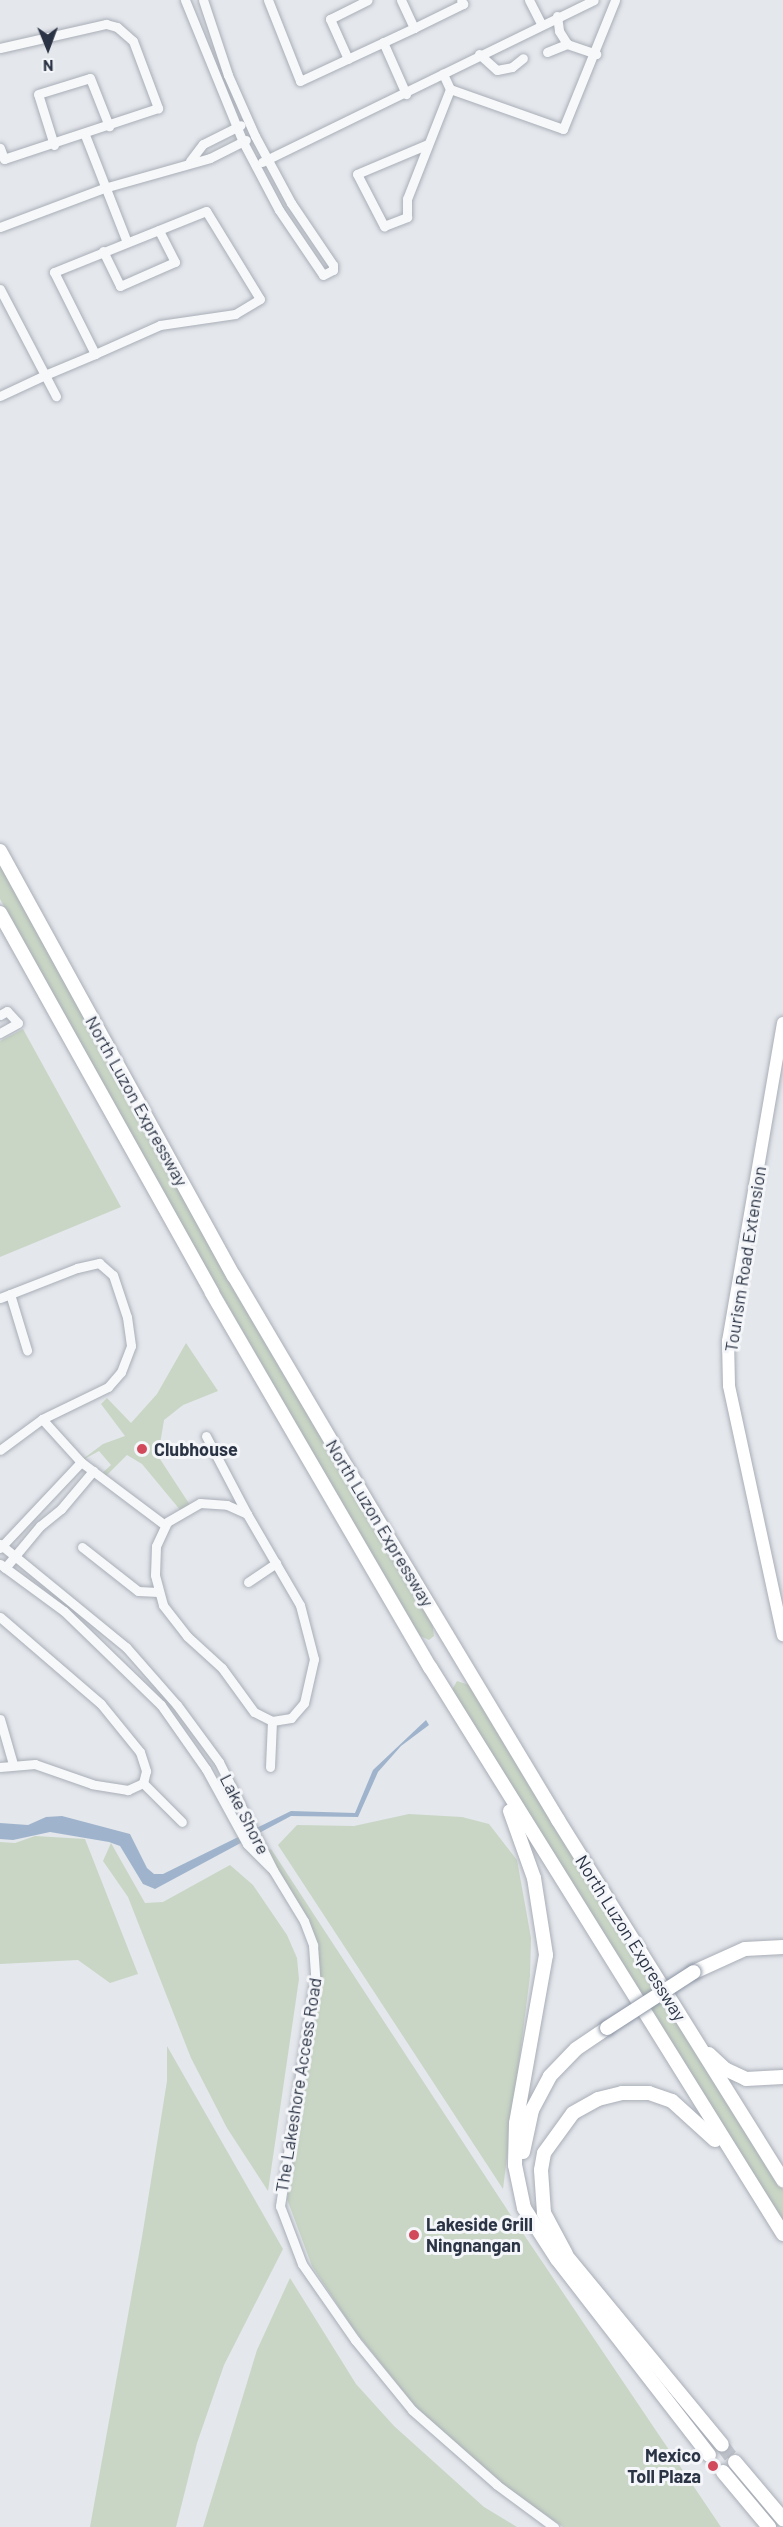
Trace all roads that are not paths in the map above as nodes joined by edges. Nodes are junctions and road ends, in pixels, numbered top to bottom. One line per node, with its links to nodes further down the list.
1 (186, 0): 26 (street)
2 (203, 0): 24 (street)
3 (268, 0): 20 (street)
4 (368, 0): 20 (street)
5 (401, 0): 12 (street)
6 (461, 0): 12 (street)
7 (529, 0): 11 (street)
8 (594, 0): 10 (street)
9 (615, 0): 18 (street)
10 (557, 16): 11 (street); 14 (street)
11 (541, 24): 17 (street)
12 (414, 28): 13 (street)
13 (383, 42): 20 (street); 23 (street)
14 (567, 44): 16 (street); 18 (street)
15 (0, 48): 25 (street)
16 (547, 52)
17 (479, 54): 19 (street); 21 (street)
18 (596, 54): 22 (street)
19 (523, 58)
20 (348, 59)
21 (443, 74): 22 (street); 23 (street)
22 (450, 89): 31 (street)
23 (406, 94): 35 (street)
24 (248, 121): 26 (street); 28 (street)
25 (109, 126): 27 (street); 32 (street)
26 (236, 127): 29 (street); 30 (street)
27 (85, 135): 32 (street); 38 (street)
28 (255, 136): 30 (street); 35 (street)
29 (216, 138): 34 (street); 36 (street)
30 (243, 142): 34 (street); 37 (street)
31 (428, 144): 31 (street)
32 (54, 145): 33 (street)
33 (0, 148)
34 (223, 152): 36 (street)
35 (267, 159): 37 (street); 37 (street)
36 (190, 161): 38 (street)
37 (255, 165)
38 (104, 188): 39 (street); 41 (street)
39 (0, 227)
40 (159, 230): 41 (street); 42 (street); 44 (street)
41 (127, 242): 42 (street)
42 (103, 251): 44 (street)
43 (0, 289): 45 (street)
44 (95, 354): 45 (street)
45 (45, 375): 46 (street); 47 (street)
46 (0, 396)
47 (56, 396)
48 (0, 851): 84 (highway, North Luzon Expressway)
49 (0, 913): 76 (highway, North Luzon Expressway)
50 (0, 1015): 52 (street)
51 (783, 1023): 73 (main road, Tourism Road Extension)
52 (0, 1033)
53 (10, 1294): 54 (street); 55 (street); 56 (street)
54 (0, 1299)
55 (27, 1350)
56 (42, 1419): 58 (street); 59 (street)
57 (206, 1436): 61 (street)
58 (0, 1450)
59 (81, 1462): 60 (street); 62 (street)
60 (93, 1471): 63 (street); 64 (street)
61 (247, 1514): 63 (street); 68 (street)
62 (32, 1518): 64 (street); 65 (street)
63 (165, 1525): 71 (street)
64 (40, 1526): 67 (street)
65 (1, 1546): 67 (street, Lake Shore)
66 (82, 1547): 71 (street)
67 (14, 1556): 69 (street); 82 (street, Lake Shore)
68 (276, 1563): 70 (street); 75 (street)
69 (3, 1566): 82 (street, Lake Shore)
70 (248, 1582)
71 (158, 1592): 75 (street)
72 (0, 1617): 80 (street)
73 (783, 1635)
74 (0, 1719): 77 (street)
75 (272, 1721): 79 (street)
76 (486, 1760): 86 (highway, North Luzon Expressway); 90 (highway)
77 (13, 1764): 78 (street); 80 (street)
78 (0, 1767)
79 (270, 1767)
80 (143, 1784): 81 (street)
81 (182, 1822)
82 (273, 1870): 97 (street, The Lakeshore Access Road)
83 (783, 1947): 88 (highway, bridge)
84 (678, 2014): 85 (highway); 87 (highway, North Luzon Expressway)
85 (783, 2078)
86 (740, 2168): 89 (highway, North Luzon Expressway); 91 (highway)
87 (783, 2180)
88 (529, 2204): 90 (highway); 91 (highway)
89 (783, 2234)
90 (540, 2236): 93 (highway)
91 (566, 2254): 92 (highway)
92 (722, 2445)
93 (709, 2455)
94 (735, 2462): 96 (highway)
95 (723, 2472): 98 (highway)
96 (783, 2519)
97 (554, 2527)
98 (769, 2527)

